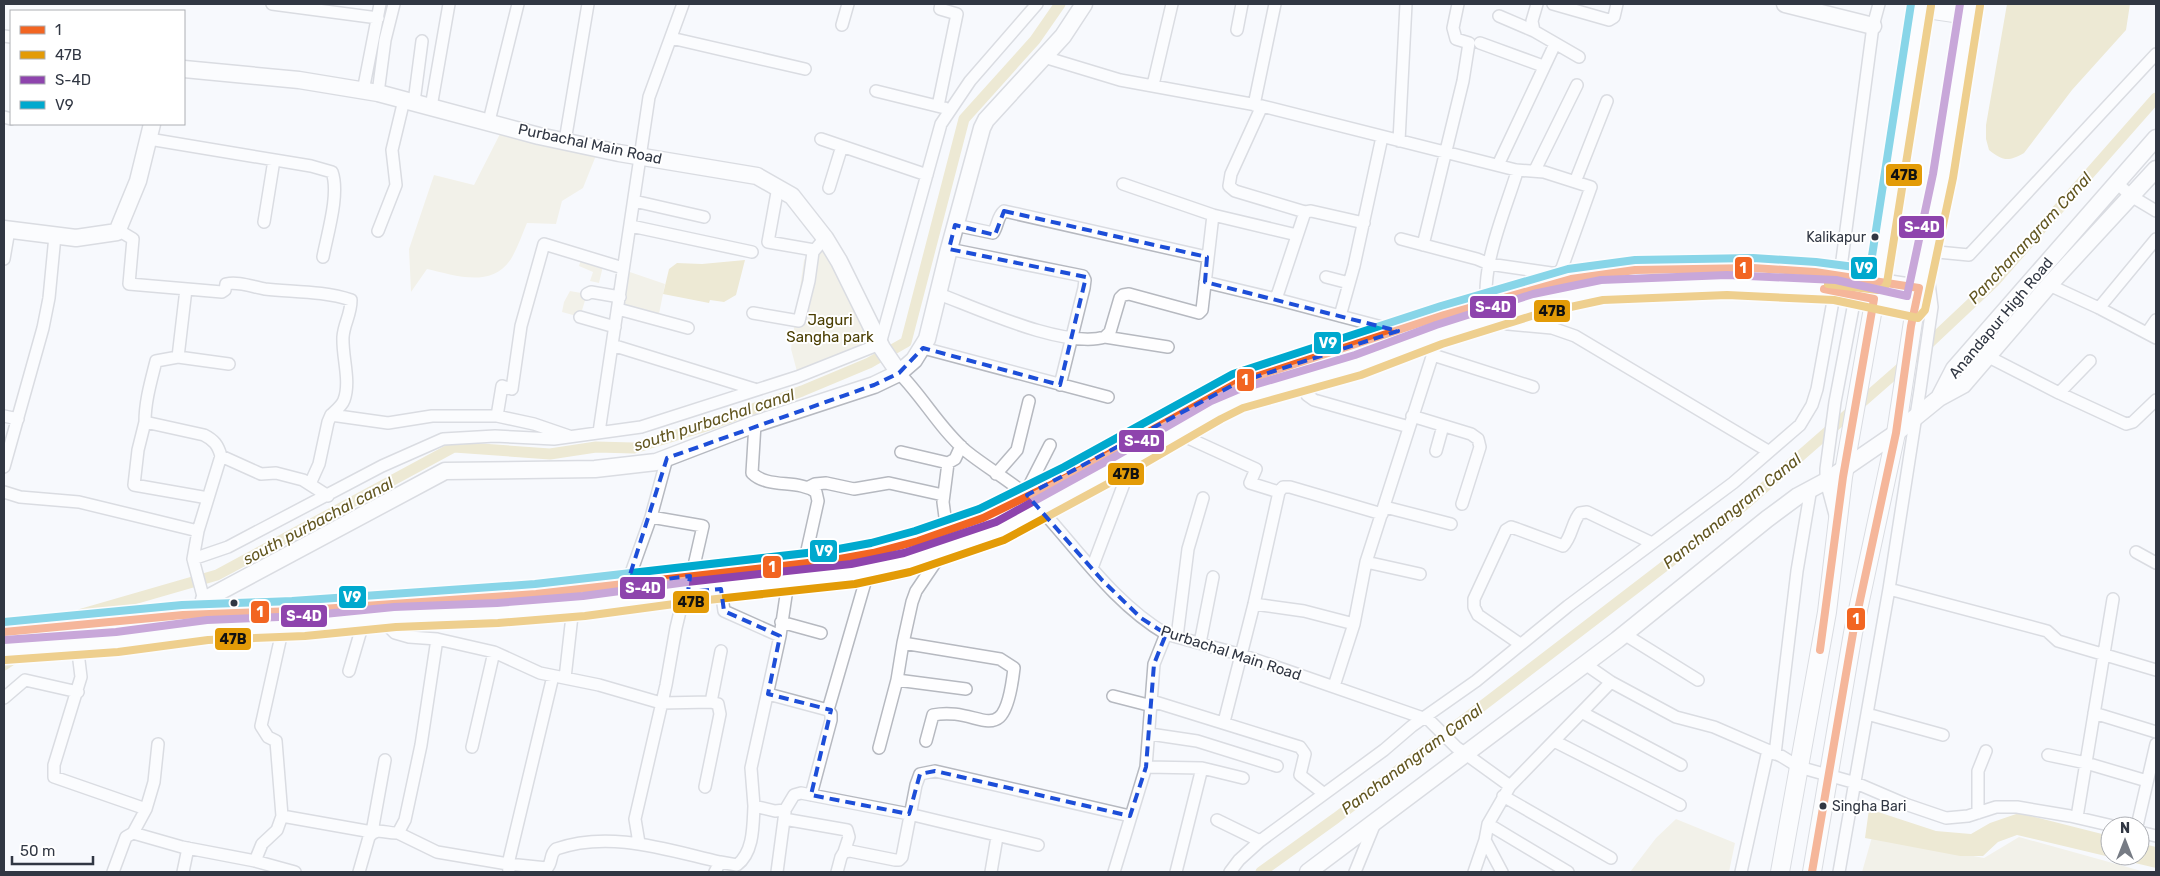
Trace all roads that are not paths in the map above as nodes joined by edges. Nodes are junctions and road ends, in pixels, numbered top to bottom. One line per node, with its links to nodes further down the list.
1 (272, 4): 25 (street)
2 (380, 4): 25 (street)
3 (394, 4): 43 (street)
4 (449, 4): 47 (street)
5 (518, 4): 49 (street)
6 (588, 4): 54 (street)
7 (683, 4): 30 (street)
8 (848, 4): 26 (street)
9 (941, 4): 48 (street)
10 (1037, 4): 48 (street)
11 (1084, 4): 35 (main road)
12 (1172, 4): 40 (street)
13 (1242, 4): 28 (street)
14 (1275, 4): 46 (street)
15 (1406, 4): 55 (street)
16 (1458, 4): 57 (street)
17 (1537, 4): 29 (street)
18 (1553, 4): 19 (street)
19 (1617, 4)
20 (1785, 4): 27 (main road)
21 (1878, 4): 27 (street)
22 (1920, 6): 23 (main road); 99 (main road)
23 (1969, 10): 91 (main road)
24 (1499, 16): 29 (street)
25 (378, 18): 43 (street)
26 (842, 25)
27 (1873, 26): 101 (street)
28 (1237, 30)
29 (1534, 31): 33 (street)
30 (671, 38): 38 (street); 58 (street)
31 (422, 42): 44 (street)
32 (1480, 43): 37 (street)
33 (1555, 44): 36 (street); 37 (street)
34 (2156, 54): 91 (street)
35 (1044, 57): 40 (street); 78 (main road)
36 (1578, 58)
37 (1544, 66): 60 (street)
38 (805, 68)
39 (185, 70): 43 (main road, Purbachal Main Road)
40 (1153, 85): 46 (street)
41 (1576, 85): 63 (street)
42 (876, 91): 48 (street)
43 (370, 92): 44 (main road, Purbachal Main Road)
44 (409, 101): 47 (main road, Purbachal Main Road); 82 (street)
45 (1607, 101): 65 (street)
46 (1258, 105): 51 (street); 73 (street)
47 (431, 107): 49 (main road, Purbachal Main Road)
48 (944, 107): 64 (street)
49 (489, 121): 54 (main road, Purbachal Main Road)
50 (150, 131): 59 (street); 81 (main road)
51 (1382, 137): 55 (street); 77 (street)
52 (2156, 138): 66 (main road, Anandapur High Road)
53 (821, 139): 56 (street)
54 (565, 141): 58 (main road, Purbachal Main Road)
55 (1399, 141): 57 (street)
56 (842, 146): 64 (street); 69 (street)
57 (1445, 152): 60 (street); 88 (street)
58 (640, 157): 68 (main road, Purbachal Main Road); 71 (street)
59 (274, 160): 76 (street); 92 (street)
60 (1498, 165): 62 (street)
61 (2156, 169): 70 (main road, Anandapur High Road)
62 (1516, 170): 63 (street); 95 (street)
63 (1535, 170): 65 (street)
64 (927, 175): 127 (street)
65 (1575, 182): 95 (street)
66 (2116, 182): 70 (street); 130 (main road, Anandapur High Road)
67 (1123, 184): 75 (street)
68 (778, 187): 87 (main road, Purbachal Main Road); 87 (street)
69 (829, 188)
70 (2131, 196): 72 (street); 103 (main road, Anandapur High Road)
71 (634, 201): 74 (street); 79 (street)
72 (2156, 211)
73 (1305, 212): 77 (street); 83 (street)
74 (704, 216)
75 (1213, 216): 83 (street); 93 (street)
76 (264, 222)
77 (1364, 223): 102 (street)
78 (955, 225): 89 (main road); 93 (street)
79 (631, 226): 90 (street); 96 (street)
80 (6, 229): 84 (main road); 94 (street)
81 (118, 230): 84 (main road); 105 (street)
82 (378, 231)
83 (1297, 235): 109 (street)
84 (55, 236): 150 (street)
85 (1401, 239): 88 (street)
86 (2156, 239): 113 (street)
87 (820, 244): 115 (street); 127 (main road, Purbachal Main Road)
88 (1423, 245): 95 (street)
89 (949, 249): 107 (main road); 125 (street)
90 (752, 252)
91 (1927, 254): 104 (main road); 112 (street)
92 (322, 257)
93 (1207, 257): 100 (street)
94 (4, 260)
95 (1489, 264): 114 (street)
96 (623, 268): 111 (street); 148 (street)
97 (1326, 276): 102 (street)
98 (1858, 278): 99 (main road); 101 (main road); 108 (street)
99 (1878, 280): 104 (main road); 110 (main road)
100 (1205, 282): 109 (street); 124 (street)
101 (1837, 282): 108 (main road); 114 (main road); 162 (street)
102 (1349, 283): 116 (street)
103 (2049, 285): 113 (street); 132 (main road, Anandapur High Road)
104 (1920, 288): 112 (main road)
105 (186, 289): 133 (street); 146 (street)
106 (587, 294): 111 (street)
107 (939, 294): 125 (street); 128 (main road)
108 (1856, 295): 110 (main road); 171 (street)
109 (1276, 299): 116 (street)
110 (1874, 299): 112 (main road); 168 (main road)
111 (619, 303): 119 (street); 120 (street)
112 (1923, 307): 149 (street); 155 (main road)
113 (2099, 308): 123 (street)
114 (1487, 311): 121 (main road); 122 (main road); 162 (street)
115 (753, 313)
116 (1340, 316): 121 (street)
117 (580, 317): 119 (street)
118 (2156, 320): 123 (street)
119 (615, 327): 126 (street)
120 (688, 328)
121 (1398, 331): 178 (main road)
122 (1439, 335): 131 (street); 137 (main road)
123 (2152, 335)
124 (1104, 337): 125 (street); 129 (street)
125 (1071, 339): 138 (street)
126 (612, 345): 140 (street); 156 (street)
127 (881, 346): 136 (main road, Purbachal Main Road); 140 (street)
128 (923, 348): 136 (main road); 138 (street)
129 (1168, 348)
130 (1972, 348): 132 (street); 143 (main road, Anandapur High Road)
131 (1433, 355): 139 (street); 152 (street)
132 (1988, 357): 141 (street); 143 (main road, Anandapur High Road)
133 (178, 358): 135 (street); 151 (street)
134 (2090, 360): 141 (street)
135 (229, 364)
136 (900, 374): 153 (main road); 160 (street, Purbachal Main Road)
137 (1302, 380): 152 (street); 157 (main road)
138 (1060, 385): 142 (street)
139 (1533, 386)
140 (755, 389): 156 (street)
141 (2059, 393): 144 (street)
142 (1108, 397)
143 (1939, 398): 149 (main road)
144 (2156, 400)
145 (1029, 401): 170 (street)
146 (331, 415): 148 (street); 172 (street)
147 (4, 416): 150 (street)
148 (497, 416): 158 (street)
149 (1916, 416): 155 (main road); 205 (street)
150 (18, 419): 169 (street)
151 (145, 422): 164 (street); 180 (street)
152 (1410, 422): 154 (street); 184 (street)
153 (756, 424): 165 (main road); 173 (street)
154 (1443, 426): 161 (street); 182 (street)
155 (1896, 426): 168 (main road); 274 (main road)
156 (599, 432): 158 (street)
157 (1177, 433): 166 (main road); 176 (street)
158 (569, 436): 179 (street)
159 (1050, 445): 178 (street)
160 (961, 446): 167 (street); 170 (street, Purbachal Main Road)
161 (1436, 451)
162 (1768, 451): 190 (street)
163 (901, 452): 167 (street)
164 (221, 456): 172 (street); 180 (street)
165 (667, 458): 185 (street); 208 (main road)
166 (1134, 458): 183 (main road); 197 (street)
167 (948, 463): 177 (street)
168 (1846, 466): 171 (main road); 187 (main road)
169 (4, 468)
170 (996, 474): 178 (street, Purbachal Main Road)
171 (1826, 475): 174 (main road); 187 (street)
172 (310, 484): 179 (street)
173 (809, 487): 177 (street); 196 (street)
174 (1811, 488): 218 (main road); 265 (street)
175 (4, 492): 188 (street)
176 (1279, 492): 184 (street); 209 (street)
177 (943, 495): 189 (street)
178 (1027, 495): 183 (street, Purbachal Main Road); 189 (main road)
179 (328, 496): 193 (street)
180 (208, 498): 188 (street)
181 (1202, 498): 220 (street)
182 (1462, 504)
183 (1041, 510): 192 (main road); 197 (street, Purbachal Main Road)
184 (1384, 511): 186 (street); 194 (street)
185 (651, 517): 200 (street); 203 (street)
186 (1450, 524)
187 (1838, 524): 272 (main road)
188 (198, 531): 193 (street)
189 (940, 534): 192 (street); 196 (main road)
190 (1652, 543): 225 (street); 225 (street)
191 (2136, 552): 195 (street)
192 (938, 553): 198 (main road); 222 (street)
193 (193, 559): 208 (street)
194 (1366, 562): 199 (street); 214 (street)
195 (2156, 563)
196 (804, 564): 200 (main road)
197 (1092, 568): 220 (street, Purbachal Main Road)
198 (868, 572): 202 (main road); 248 (street)
199 (1420, 574)
200 (690, 576): 203 (main road); 206 (street)
201 (1213, 577): 223 (street)
202 (788, 582): 204 (main road); 213 (street)
203 (628, 584): 211 (main road)
204 (720, 589): 206 (main road); 219 (street)
205 (1889, 590): 230 (street); 251 (street)
206 (688, 592): 210 (main road); 246 (street)
207 (2113, 599): 230 (street)
208 (205, 604): 211 (main road); 216 (main road)
209 (1254, 604): 214 (street); 229 (street)
210 (573, 607): 212 (main road); 235 (street)
211 (327, 616): 212 (main road); 215 (main road)
212 (372, 619): 221 (street); 233 (street)
213 (781, 622): 217 (street); 219 (street)
214 (1354, 624): 239 (street)
215 (283, 627): 224 (main road); 289 (street)
216 (4, 632)
217 (821, 633)
218 (1624, 634): 231 (main road); 237 (street)
219 (780, 636): 242 (street)
220 (1171, 636): 223 (street, Purbachal Main Road); 247 (street)
221 (437, 639): 228 (street); 299 (street)
222 (903, 643): 236 (street); 257 (street)
223 (1200, 643): 229 (street, Purbachal Main Road)
224 (77, 644): 226 (main road); 241 (street)
225 (1520, 644): 252 (street)
226 (4, 650)
227 (720, 651): 245 (street)
228 (494, 652): 234 (street); 261 (street)
229 (1242, 655): 239 (street, Purbachal Main Road); 253 (street)
230 (2104, 655): 232 (street); 249 (street)
231 (1584, 664): 238 (street); 263 (main road)
232 (2156, 670)
233 (349, 671)
234 (553, 676): 235 (street); 310 (street)
235 (565, 678): 246 (street)
236 (898, 680): 240 (street); 262 (street)
237 (1698, 680)
238 (1611, 682): 250 (street); 265 (street)
239 (1334, 686): 252 (street, Purbachal Main Road)
240 (966, 690)
241 (78, 692): 244 (street); 285 (street)
242 (768, 694): 248 (street); 284 (street)
243 (1112, 696): 247 (street)
244 (4, 698)
245 (711, 702): 246 (street); 278 (street)
246 (661, 703): 303 (street)
247 (1152, 704): 253 (street); 255 (street)
248 (828, 710): 281 (street)
249 (2094, 712): 254 (street); 268 (street)
250 (1583, 713): 258 (street); 269 (street)
251 (1867, 714): 256 (street); 277 (street)
252 (1423, 718): 263 (street, Purbachal Main Road); 280 (street)
253 (1224, 722): 280 (street)
254 (2156, 732)
255 (1150, 734): 270 (street); 271 (street)
256 (1943, 735)
257 (926, 741)
258 (1554, 741): 279 (street); 283 (street)
259 (158, 744): 285 (street)
260 (2156, 745): 276 (street)
261 (472, 747)
262 (879, 748)
263 (1460, 751): 279 (street, Purbachal Main Road); 294 (main road)
264 (1986, 751): 286 (street)
265 (1772, 752): 272 (street); 326 (street)
266 (2048, 755): 268 (street)
267 (385, 760): 297 (street)
268 (2086, 762): 276 (street); 292 (street)
269 (1681, 765)
270 (1277, 766)
271 (1146, 767): 273 (street); 290 (street)
272 (1799, 767): 274 (street); 327 (main road)
273 (1202, 768): 275 (street); 319 (street)
274 (1829, 776): 277 (street); 328 (main road)
275 (1244, 778)
276 (2147, 781): 291 (street)
277 (1856, 783): 286 (street); 329 (street)
278 (704, 786)
279 (1510, 786): 282 (street)
280 (1323, 793): 302 (street)
281 (811, 795): 287 (street); 288 (street)
282 (1503, 796): 296 (street); 307 (street)
283 (1680, 805)
284 (754, 806): 288 (street); 309 (street)
285 (146, 809): 298 (street)
286 (1978, 812): 292 (street)
287 (909, 814): 290 (street); 300 (street); 306 (street)
288 (784, 815): 306 (street); 315 (street)
289 (282, 816): 297 (street); 308 (street)
290 (1130, 816): 318 (street)
291 (2139, 816)
292 (2077, 817): 295 (street)
293 (1217, 820): 302 (street)
294 (1376, 821): 321 (main road); 322 (street)
295 (2100, 823)
296 (1488, 824): 301 (street); 325 (street)
297 (372, 832): 299 (street); 314 (street)
298 (133, 833): 305 (street); 311 (street)
299 (398, 833): 310 (street)
300 (998, 837): 304 (street); 317 (street)
301 (1485, 840): 323 (street); 324 (street)
302 (1260, 841): 320 (street)
303 (639, 844): 309 (street); 310 (street)
304 (1038, 845)
305 (188, 848): 308 (street); 312 (street)
306 (844, 852): 316 (street)
307 (1611, 858)
308 (255, 861): 313 (street)
309 (718, 867)
310 (509, 868)
311 (113, 872)
312 (183, 872)
313 (296, 872)
314 (359, 872)
315 (777, 872)
316 (837, 872)
317 (991, 872)
318 (1114, 872)
319 (1176, 872)
320 (1230, 872)
321 (1308, 872)
322 (1355, 872)
323 (1474, 872)
324 (1502, 872)
325 (1568, 872)
326 (1741, 872)
327 (1780, 872)
328 (1812, 872)
329 (1839, 872)

